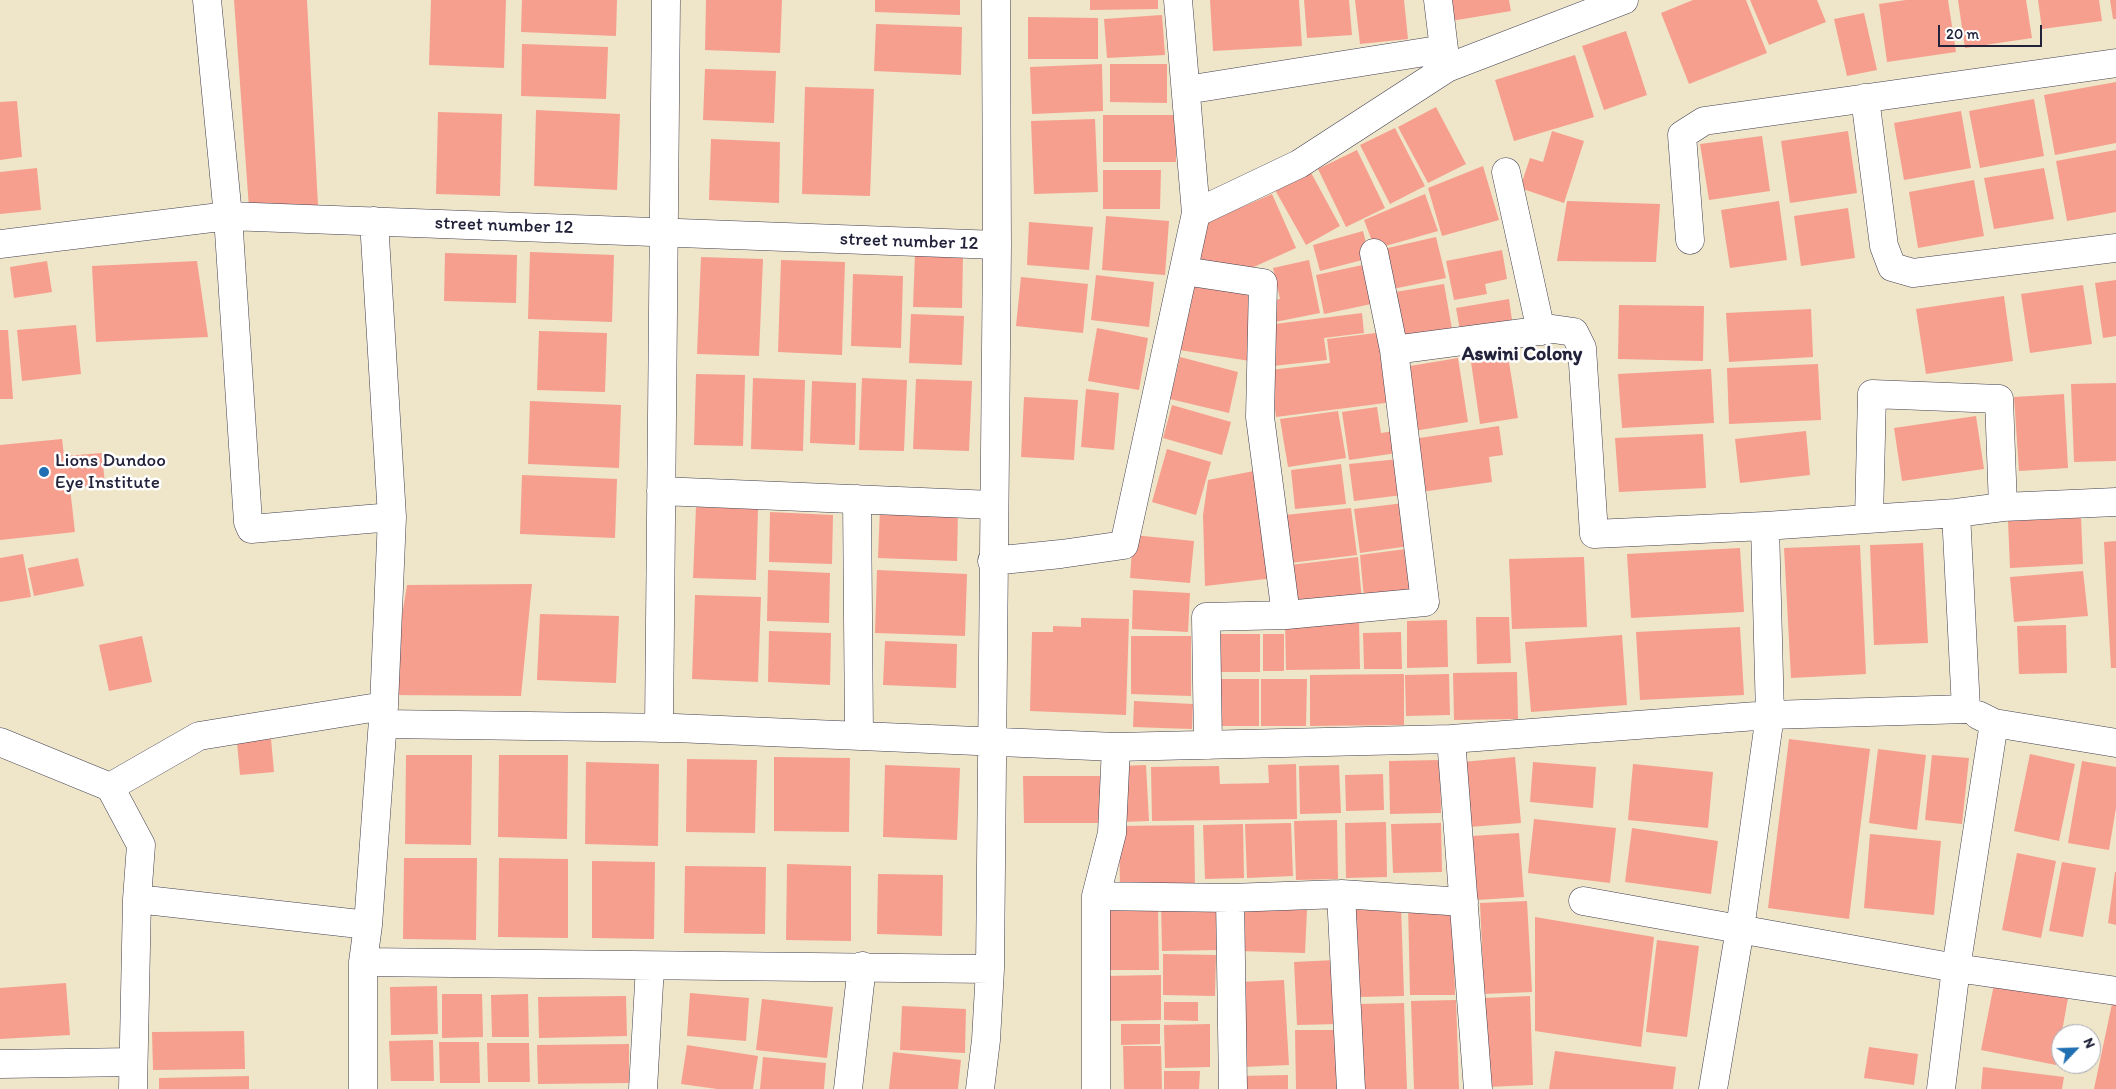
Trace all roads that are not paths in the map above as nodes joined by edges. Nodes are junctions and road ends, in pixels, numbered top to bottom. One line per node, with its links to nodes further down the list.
1 (208, 0): 13 (street)
2 (666, 0): 15 (street)
3 (996, 0): 18 (street)
4 (1178, 0): 9 (street)
5 (1438, 0): 7 (street)
6 (1624, 0): 7 (street)
7 (1445, 58): 9 (street); 12 (street)
8 (2116, 63): 10 (street)
9 (1186, 90): 12 (street)
10 (1865, 98): 16 (street); 19 (street)
11 (1506, 172): 22 (street)
12 (1196, 213): 21 (street)
13 (228, 216): 14 (street, street number 12); 17 (street, street number 12); 30 (street)
14 (374, 221): 15 (street, street number 12); 30 (street)
15 (663, 232): 18 (street, street number 12); 24 (street)
16 (1690, 240)
17 (0, 244)
18 (997, 245): 27 (street)
19 (2116, 248)
20 (1374, 253): 23 (street)
21 (1184, 270): 33 (street); 34 (street)
22 (1540, 331): 23 (street); 32 (street)
23 (1394, 350): 34 (street)
24 (661, 491): 25 (street); 39 (street)
25 (857, 499): 27 (street); 40 (street)
26 (2116, 502): 28 (street)
27 (993, 505): 33 (street)
28 (2003, 507): 29 (street); 31 (street)
29 (1956, 513): 31 (street); 35 (street)
30 (392, 517): 36 (street)
31 (1869, 518): 32 (street)
32 (1765, 526): 37 (street)
33 (992, 561): 43 (street)
34 (1286, 615): 45 (street)
35 (1966, 709): 37 (street); 38 (street)
36 (384, 715): 39 (street); 47 (street); 54 (street)
37 (1770, 715): 41 (street); 55 (street)
38 (1994, 723): 44 (street); 59 (street)
39 (659, 728): 40 (street)
40 (860, 734): 43 (street)
41 (1451, 739): 45 (street); 53 (street)
42 (0, 742): 47 (street)
43 (993, 742): 46 (street); 60 (street)
44 (2116, 744)
45 (1208, 745): 46 (street)
46 (1116, 747): 49 (street)
47 (110, 787): 51 (street)
48 (1341, 894): 50 (street); 53 (street); 71 (street)
49 (1096, 896): 50 (street); 69 (street)
50 (1230, 898): 70 (street)
51 (138, 899): 54 (street); 62 (street)
52 (1583, 901): 55 (street)
53 (1464, 902): 72 (street)
54 (368, 925): 56 (street)
55 (1740, 930): 59 (street); 73 (street)
56 (363, 962): 57 (street); 65 (street)
57 (650, 966): 58 (street); 66 (street)
58 (862, 966): 60 (street); 67 (street)
59 (1956, 968): 61 (street); 74 (street)
60 (990, 969): 68 (street)
61 (2116, 991)
62 (133, 1062): 63 (street); 64 (street)
63 (0, 1064)
64 (133, 1089)
65 (364, 1089)
66 (642, 1089)
67 (848, 1089)
68 (980, 1089)
69 (1096, 1089)
70 (1233, 1089)
71 (1351, 1089)
72 (1478, 1089)
73 (1713, 1089)
74 (1941, 1089)

